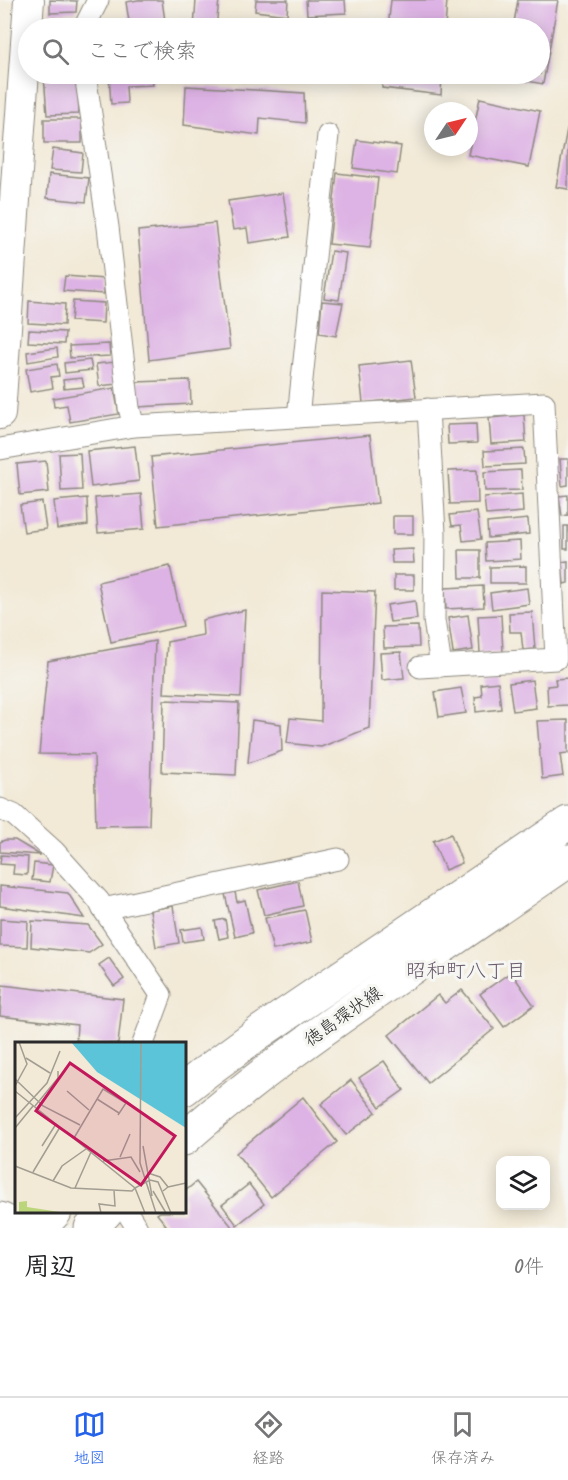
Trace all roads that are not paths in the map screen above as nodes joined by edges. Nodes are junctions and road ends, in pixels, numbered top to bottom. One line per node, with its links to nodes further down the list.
1 (29, 0): 3 (main road)
2 (98, 0): 4 (street)
3 (26, 18)
4 (89, 18)
5 (18, 66): 7 (main road)
6 (87, 84): 14 (street)
7 (10, 114): 9 (main road)
8 (328, 135): 13 (street)
9 (7, 226): 10 (main road)
10 (5, 278): 12 (main road)
11 (428, 409): 11 (street); 13 (street)
12 (0, 414)
13 (298, 417): 14 (street)
14 (134, 426): 15 (street)
15 (0, 449)
16 (0, 809): 20 (street)
17 (568, 823): 22 (main road, 徳島環状線)
18 (338, 859): 20 (street)
19 (568, 861): 23 (main road, 徳島環状線)
20 (103, 909): 21 (street)
21 (144, 1042)
22 (186, 1087)
23 (196, 1128): 24 (main road, 徳島環状線)
24 (186, 1140)
25 (54, 1213): 31 (main road)
26 (105, 1213): 32 (main road)
27 (121, 1213): 33 (main road)
28 (128, 1213): 34 (street)
29 (0, 1219): 30 (main road)
30 (20, 1228)
31 (40, 1228)
32 (91, 1228)
33 (107, 1228)
34 (137, 1228)

